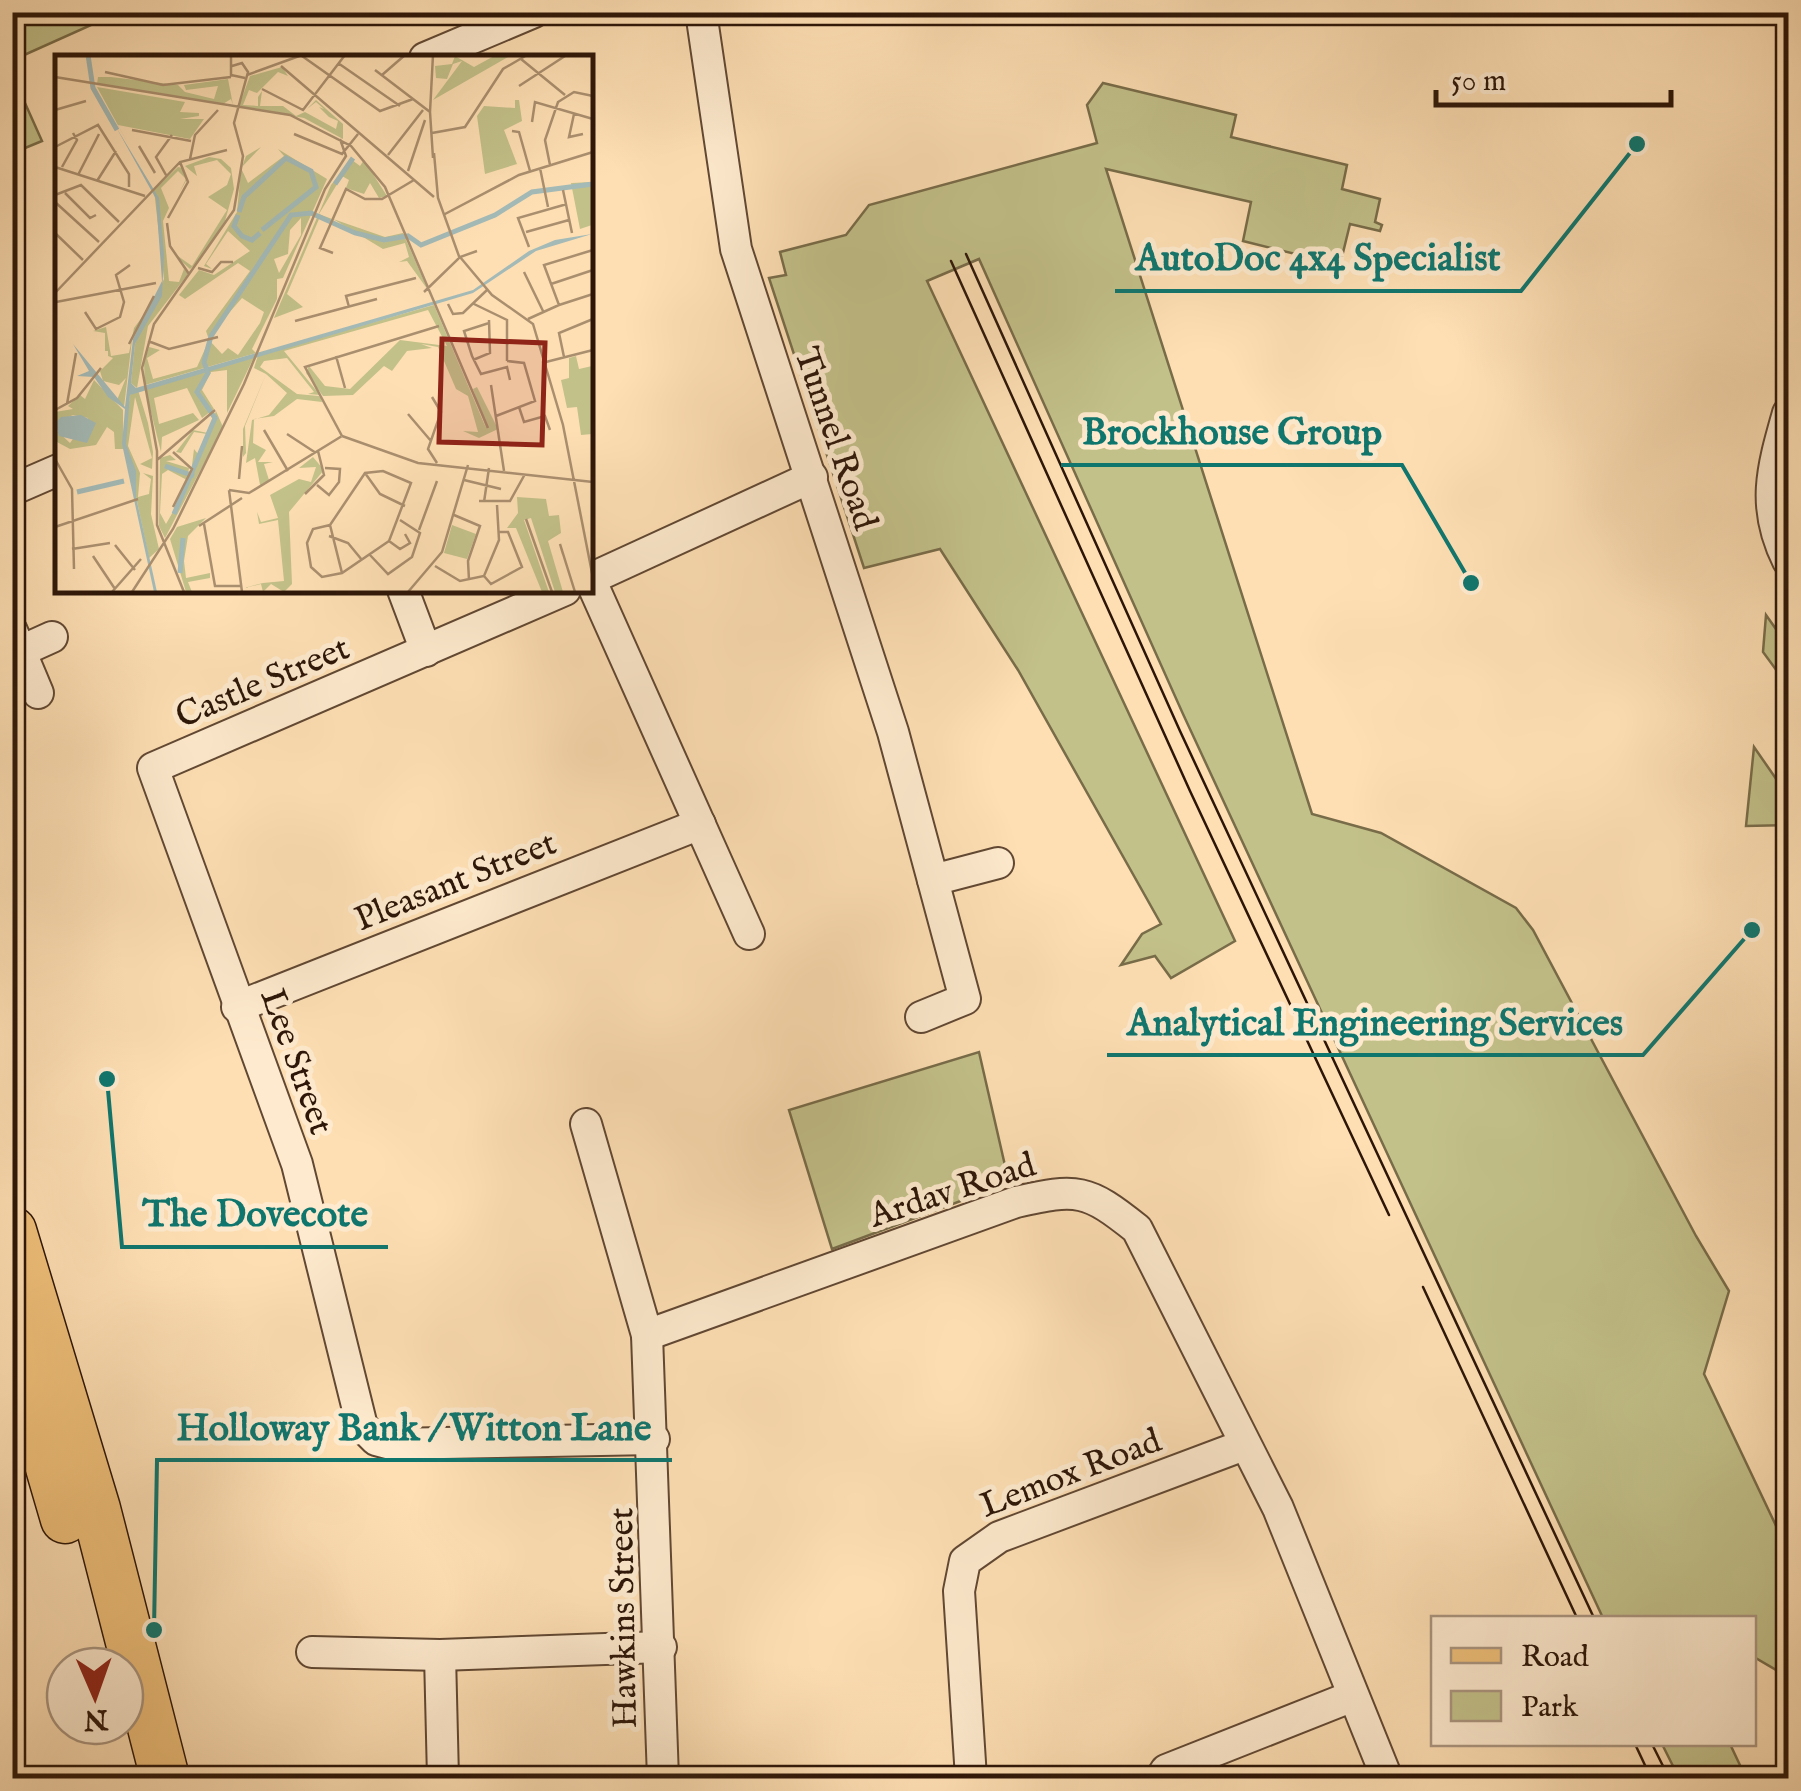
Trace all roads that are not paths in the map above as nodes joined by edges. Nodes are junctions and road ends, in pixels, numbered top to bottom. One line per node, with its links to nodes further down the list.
1 (534, 12): 3 (street)
2 (701, 12): 6 (street, Tunnel Road)
3 (432, 55)
4 (1788, 413): 8 (street)
5 (55, 471): 7 (street)
6 (812, 477): 9 (street); 20 (street, Tunnel Road)
7 (12, 490)
8 (1788, 560)
9 (592, 578)
10 (592, 583): 18 (street)
11 (404, 592): 15 (street)
12 (560, 592): 15 (street, Castle Street)
13 (52, 637): 14 (street)
14 (17, 641): 16 (street)
15 (426, 651): 17 (street, Castle Street)
16 (38, 692)
17 (153, 768): 22 (street, Lee Street)
18 (700, 824): 21 (street); 22 (street, Pleasant Street)
19 (998, 864): 20 (street)
20 (933, 880): 23 (street, Tunnel Road)
21 (749, 934)
22 (238, 1007): 29 (street, Lee Street)
23 (921, 1017)
24 (586, 1124): 26 (street)
25 (12, 1231): 28 (main road)
26 (647, 1335): 29 (street, Hawkins Street); 30 (street, Ardav Road)
27 (12, 1340): 28 (main road)
28 (55, 1430): 31 (main road); 38 (main road)
29 (654, 1439): 32 (street, Hawkins Street)
30 (1244, 1445): 35 (street, Ardav Road); 41 (street, Lemox Road)
31 (101, 1646)
32 (661, 1647): 34 (street); 40 (street, Hawkins Street)
33 (312, 1652): 34 (street)
34 (440, 1655): 39 (street)
35 (1353, 1696): 42 (street); 43 (street, Ardav Road)
36 (127, 1746): 37 (main road)
37 (136, 1778)
38 (165, 1778)
39 (444, 1778)
40 (663, 1778)
41 (971, 1778)
42 (1161, 1778)
43 (1388, 1778)

